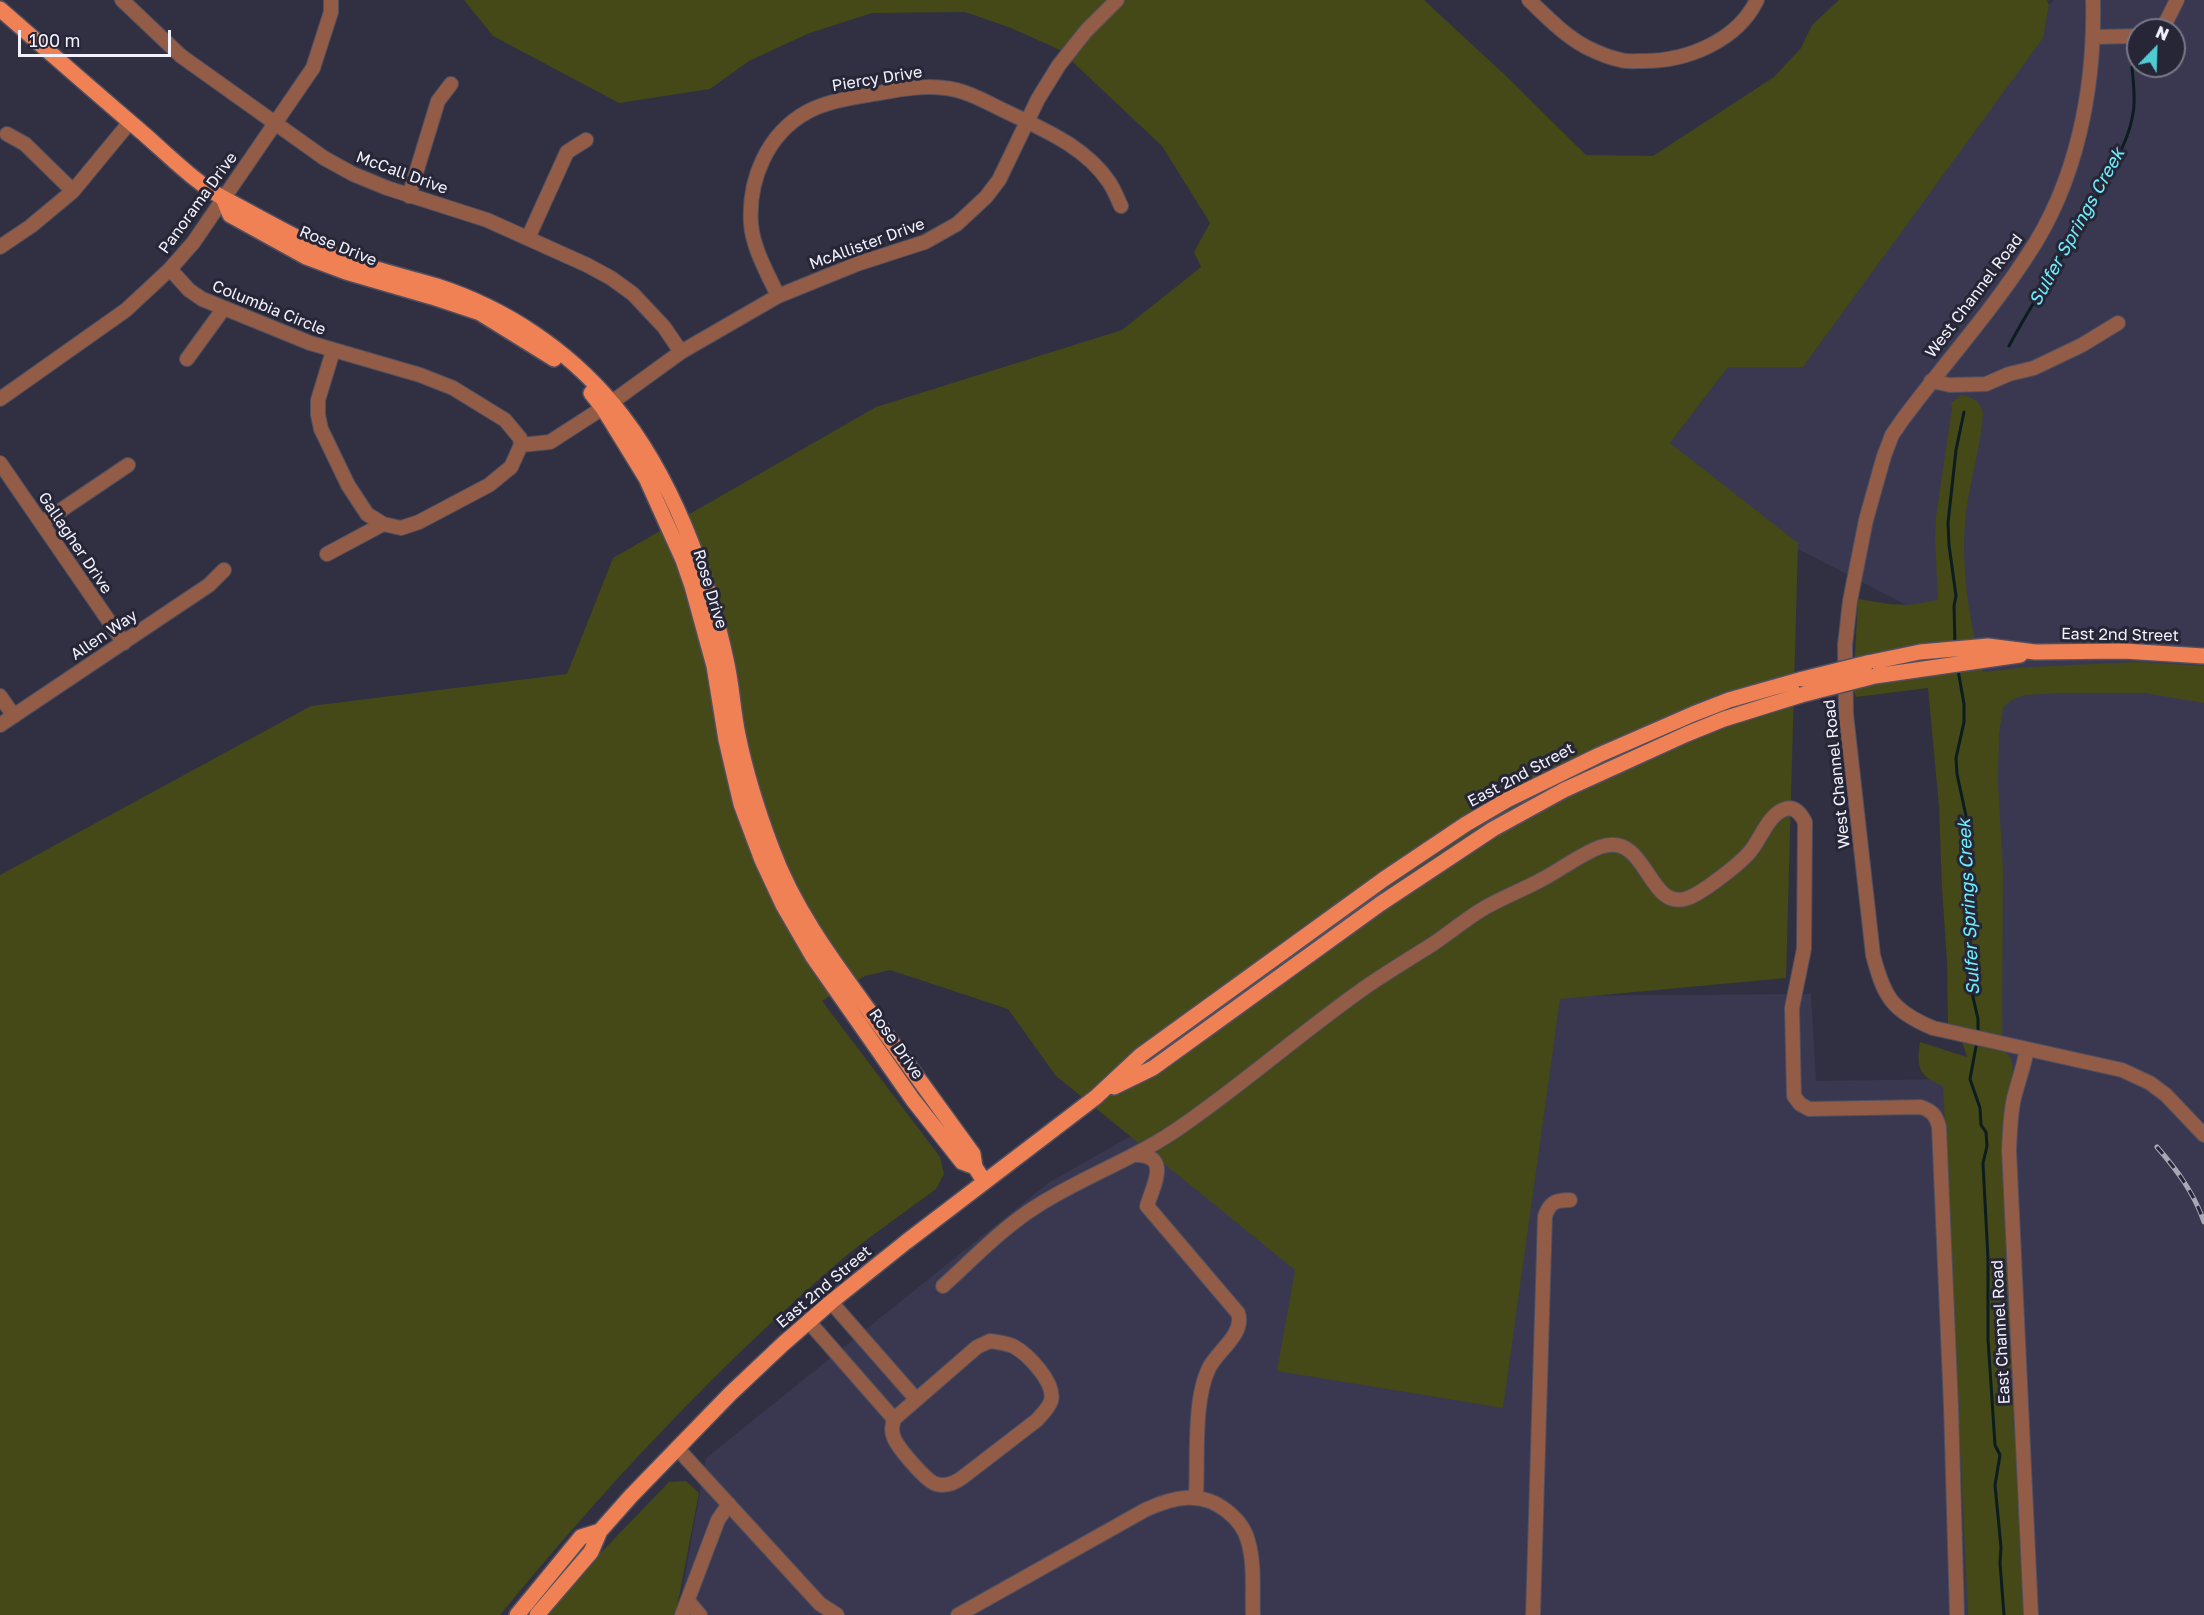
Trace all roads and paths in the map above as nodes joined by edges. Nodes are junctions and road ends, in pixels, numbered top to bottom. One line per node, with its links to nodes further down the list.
1 (122, 0): 15 (street, McCall Drive)
2 (331, 0): 15 (street, Panorama Drive)
3 (1117, 0): 13 (street, McAllister Drive)
4 (1529, 0): 5 (street)
5 (1757, 0)
6 (2093, 0): 11 (street, West Channel Road)
7 (2177, 0): 9 (street)
8 (0, 9): 14 (main road, Rose Drive)
9 (2168, 18)
10 (2126, 36): 11 (street)
11 (2094, 37): 31 (street, West Channel Road)
12 (451, 84): 19 (street)
13 (1027, 121): 21 (street, Piercy Drive); 25 (street, McAllister Drive); 25 (street, Piercy Drive)
14 (130, 122): 18 (street); 20 (main road, Rose Drive)
15 (275, 123): 19 (street, McCall Drive); 20 (street, Panorama Drive)
16 (8, 134): 18 (street)
17 (586, 140): 22 (street)
18 (73, 191): 23 (street)
19 (409, 195): 22 (street, McCall Drive)
20 (223, 198): 24 (street, Panorama Drive); 33 (main road, Rose Drive)
21 (1121, 206)
22 (528, 238): 29 (street, McCall Drive)
23 (0, 247)
24 (170, 269): 26 (street, Columbia Circle); 32 (street, Panorama Drive)
25 (778, 297): 29 (street, McAllister Drive)
26 (224, 309): 28 (street, Columbia Circle); 30 (street)
27 (2118, 323): 31 (street)
28 (333, 351): 34 (street, Columbia Circle); 38 (street, Columbia Circle)
29 (681, 352): 33 (street, McAllister Drive)
30 (187, 359)
31 (1931, 381): 47 (street, West Channel Road)
32 (0, 399)
33 (608, 405): 34 (street, McAllister Drive); 51 (main road, Rose Drive)
34 (521, 445): 38 (street)
35 (0, 463): 37 (street, Gallagher Drive)
36 (128, 465): 37 (street)
37 (42, 523): 41 (street, Gallagher Drive)
38 (383, 524): 39 (street)
39 (327, 554)
40 (224, 570): 41 (street, Allen Way)
41 (124, 643): 45 (street, Allen Way)
42 (1989, 653): 43 (main road, East 2nd Street); 48 (main road, East 2nd Street, bridge); 48 (main road, East 2nd Street, bridge)
43 (2204, 656)
44 (0, 696): 45 (street)
45 (14, 716): 46 (street, Allen Way)
46 (0, 725)
47 (2027, 1048): 49 (street, West Channel Road); 72 (street, East Channel Road)
48 (1096, 1097): 51 (main road, East 2nd Street)
49 (2204, 1135)
50 (1137, 1155): 53 (street); 59 (street); 71 (street)
51 (984, 1181): 54 (main road, East 2nd Street)
52 (1570, 1200): 70 (street)
53 (943, 1286)
54 (831, 1302): 55 (main road, East 2nd Street); 56 (street)
55 (809, 1322): 57 (street); 58 (main road, East 2nd Street)
56 (916, 1399): 57 (street); 57 (street)
57 (894, 1419)
58 (677, 1448): 60 (street); 61 (main road, East 2nd Street)
59 (1196, 1497): 68 (street); 69 (street)
60 (729, 1504): 62 (street); 67 (street)
61 (600, 1531): 63 (main road, East 2nd Street); 64 (main road, East 2nd Street)
62 (688, 1601): 65 (street); 66 (street)
63 (517, 1615)
64 (537, 1615)
65 (682, 1615)
66 (700, 1615)
67 (837, 1615)
68 (958, 1615)
69 (1253, 1615)
70 (1533, 1615)
71 (1957, 1615)
72 (2031, 1615)

